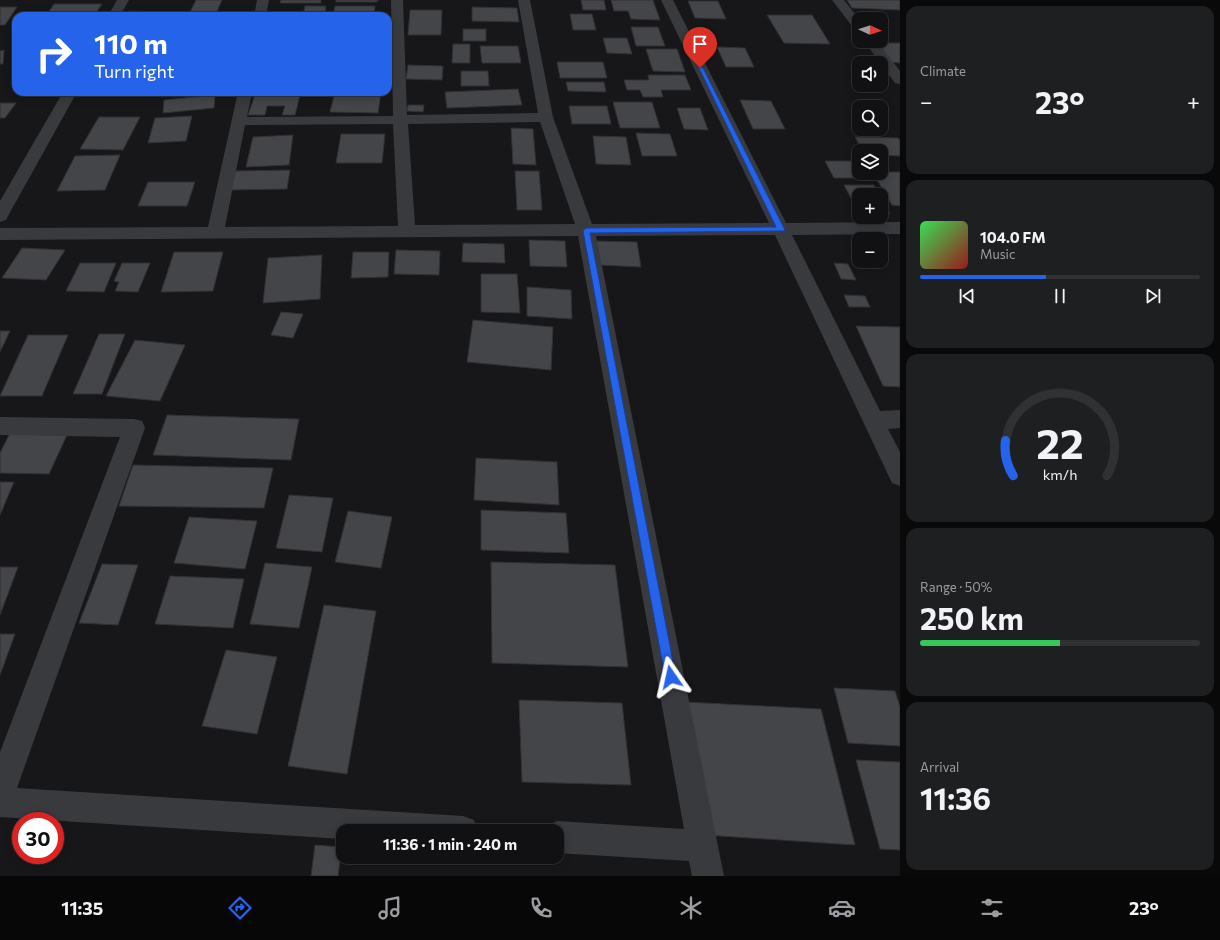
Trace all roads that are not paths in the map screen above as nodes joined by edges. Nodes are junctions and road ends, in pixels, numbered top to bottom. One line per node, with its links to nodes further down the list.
1 (123, 0): 7 (street)
2 (263, 0): 8 (street)
3 (397, 0): 15 (street)
4 (524, 0): 14 (street)
5 (667, 0): 19 (street)
6 (838, 0): 9 (street)
7 (116, 12)
8 (261, 12)
9 (852, 18)
10 (875, 48): 11 (street)
11 (900, 80)
12 (68, 96): 17 (street)
13 (243, 96): 16 (street)
14 (546, 116): 15 (street); 20 (street)
15 (400, 120): 16 (street); 21 (street)
16 (239, 121): 22 (street)
17 (0, 216)
18 (900, 228): 19 (street)
19 (781, 230): 20 (street); 25 (street)
20 (586, 231): 21 (street); 32 (street)
21 (407, 232): 22 (street)
22 (216, 233): 23 (street)
23 (0, 234)
24 (900, 419): 25 (street)
25 (873, 421): 27 (street)
26 (0, 426): 28 (street)
27 (900, 476)
28 (0, 792)
29 (0, 802): 30 (street)
30 (351, 824)
31 (564, 837): 32 (street)
32 (703, 846): 33 (street)
33 (708, 876)

